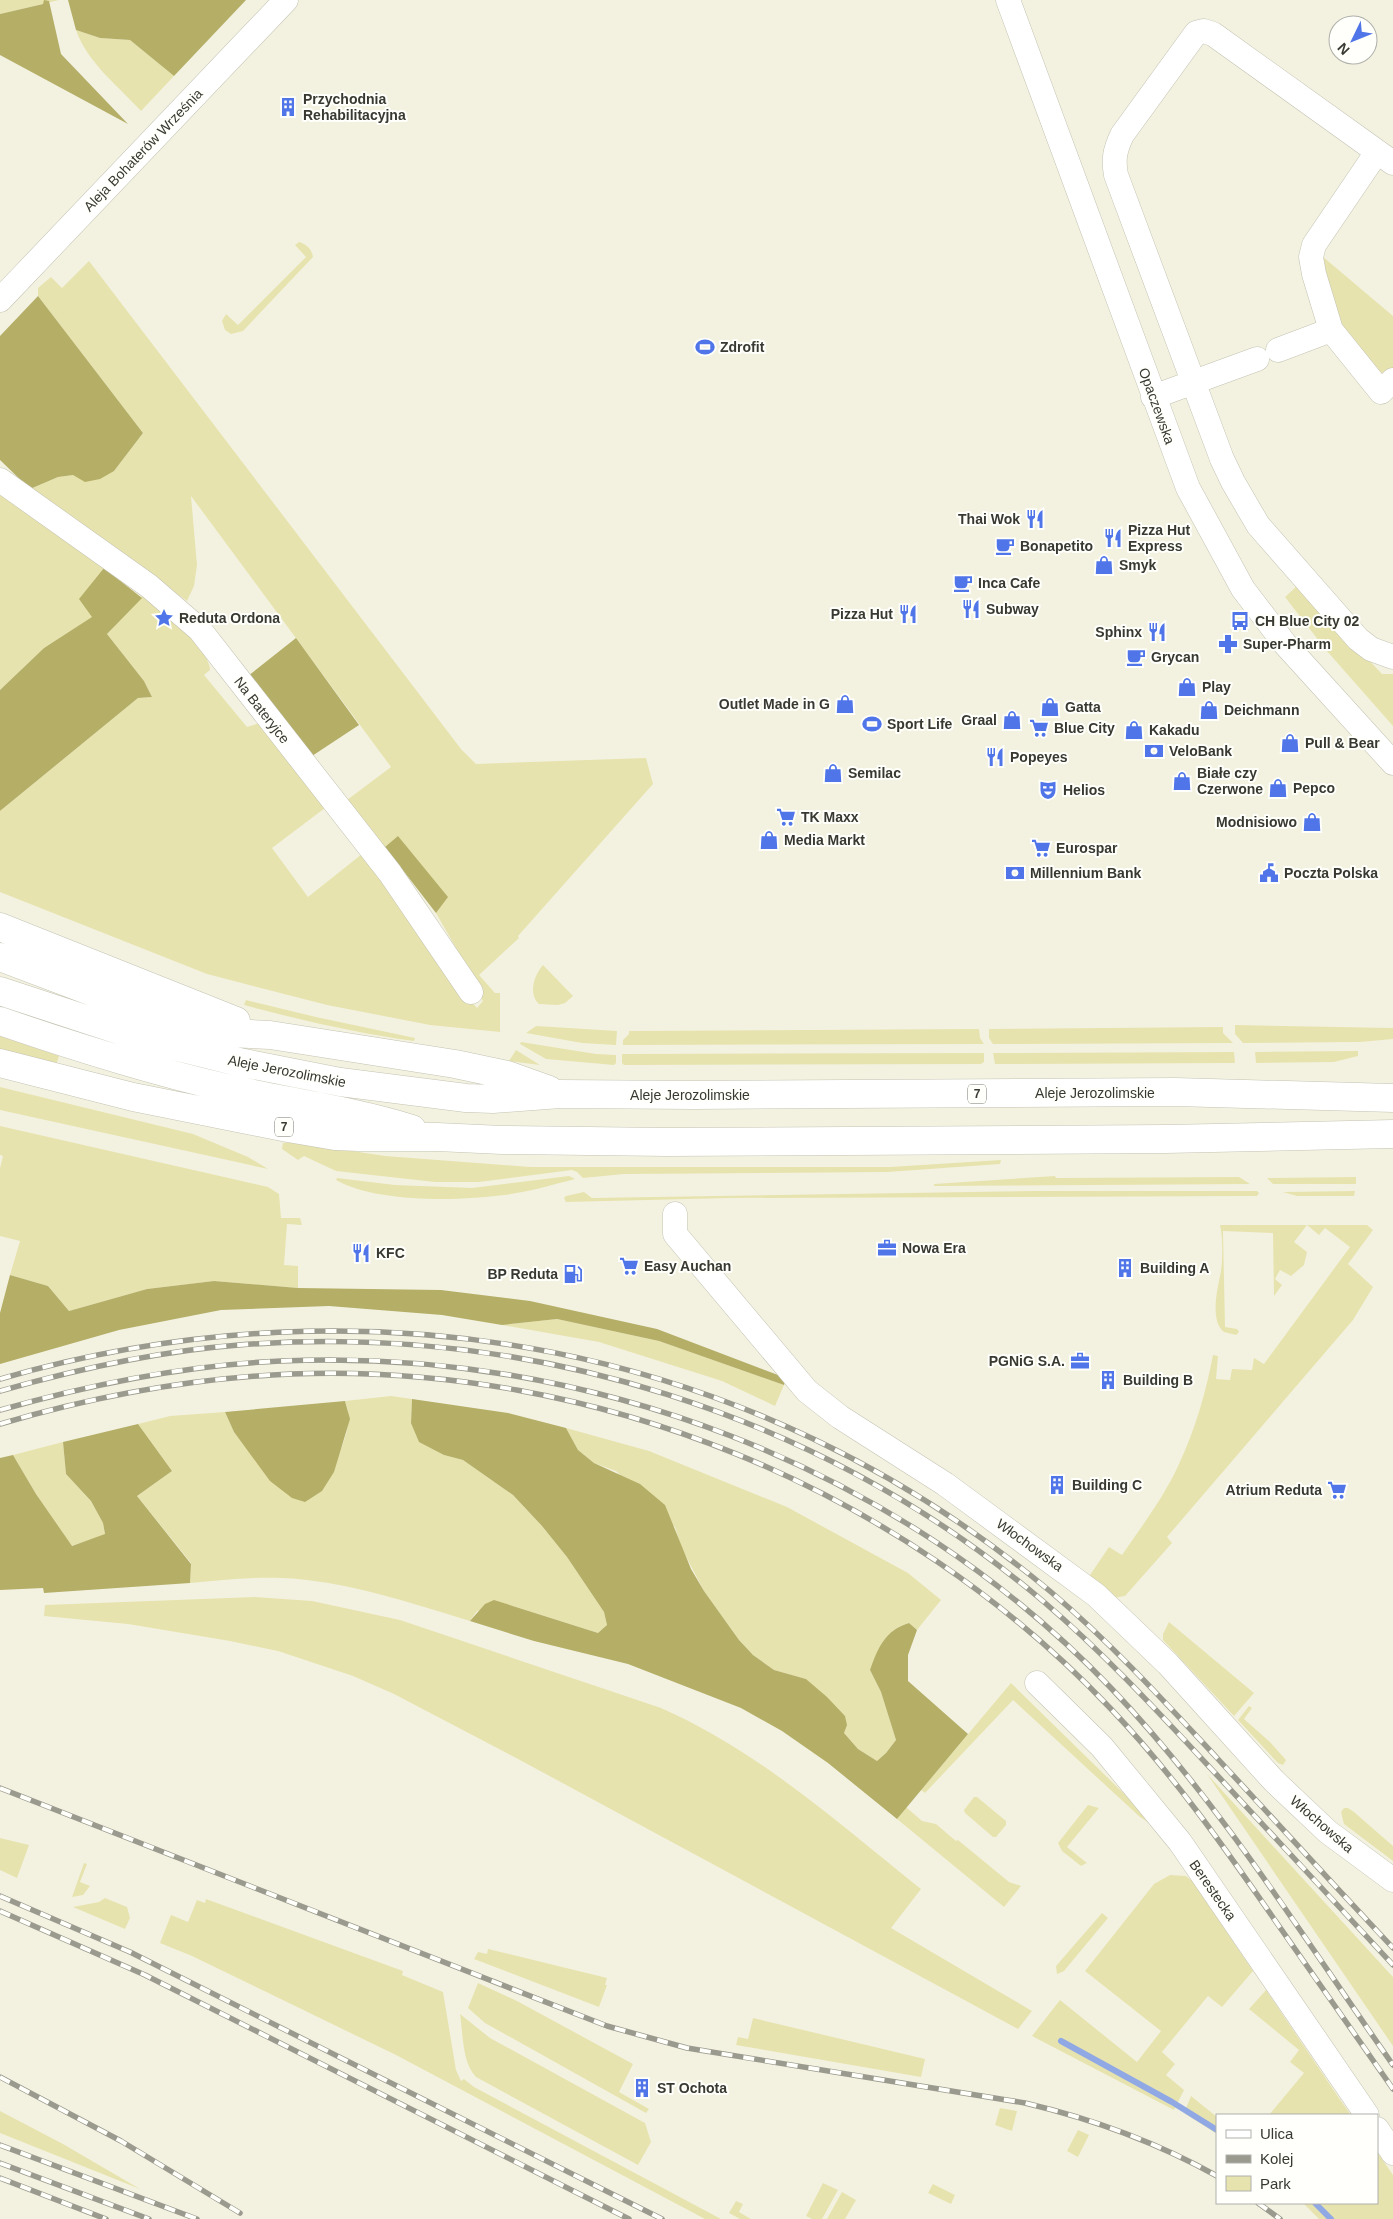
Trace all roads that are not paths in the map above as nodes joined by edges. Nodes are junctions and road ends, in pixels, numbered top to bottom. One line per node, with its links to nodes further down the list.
1 (286, 0): 4 (street, Aleja Bohaterów Września)
2 (1008, 0): 8 (street, Opaczewska)
3 (1385, 157): 5 (street); 7 (street)
4 (0, 300)
5 (1331, 330): 6 (street); 7 (street)
6 (1393, 380)
7 (1194, 381): 8 (street); 10 (street)
8 (1153, 396): 11 (street, Opaczewska)
9 (0, 480): 15 (street, Na Bateryjce)
10 (1393, 657)
11 (1393, 763)
12 (0, 927): 17 (main road)
13 (0, 957): 17 (main road, 7)
14 (0, 991): 19 (main road, Aleje Jerozolimskie)
15 (471, 992)
16 (0, 1021): 22 (main road, Aleje Jerozolimskie)
17 (270, 1035): 19 (main road, 7)
18 (0, 1063): 22 (main road, Aleje Jerozolimskie / 7)
19 (560, 1094): 20 (main road, Aleje Jerozolimskie / 7)
20 (1393, 1098)
21 (1393, 1134): 22 (main road, Aleje Jerozolimskie / 7)
22 (437, 1137)
23 (675, 1214): 25 (street, Włochowska)
24 (1037, 1683): 26 (street, Berestecka)
25 (1393, 1880)
26 (1366, 2114)
27 (1378, 2130): 28 (street)
28 (1393, 2153)

